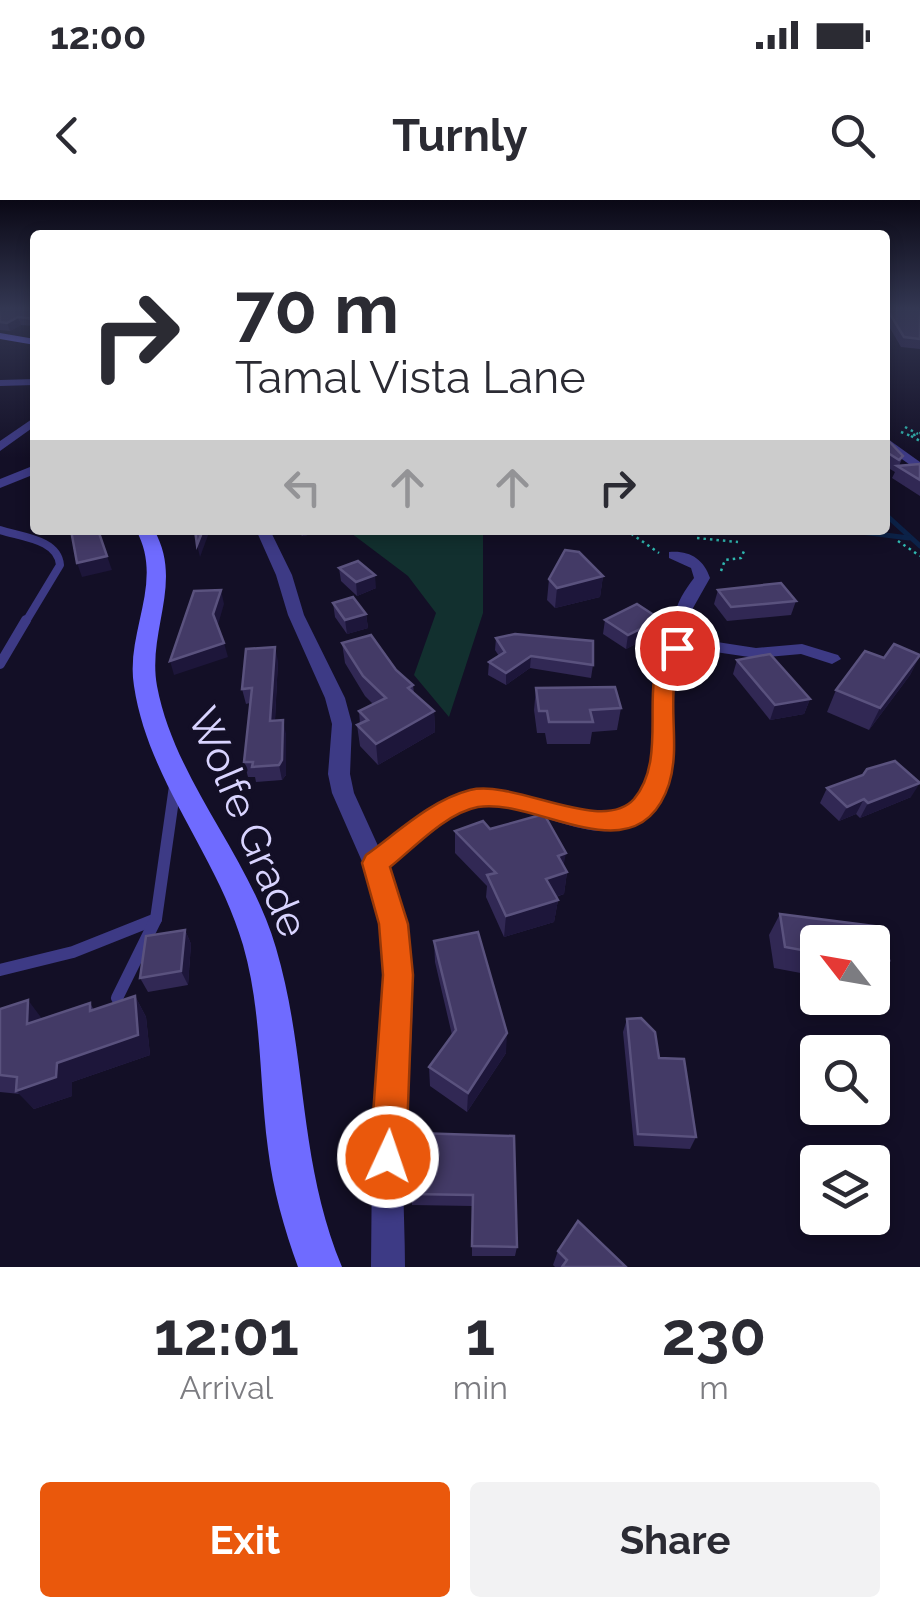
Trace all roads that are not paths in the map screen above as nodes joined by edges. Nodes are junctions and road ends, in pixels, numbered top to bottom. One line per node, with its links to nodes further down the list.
1 (30, 382): 2 (street)
2 (0, 383)
3 (30, 424): 5 (street)
4 (890, 445): 6 (street)
5 (0, 447)
6 (920, 468)
7 (30, 471): 8 (street)
8 (1, 482)
9 (0, 530): 15 (lane)
10 (148, 535): 16 (street, Wolfe Grade)
11 (265, 535): 17 (street)
12 (668, 555): 13 (street)
13 (683, 642): 14 (street); 17 (street)
14 (832, 659)
15 (0, 664)
16 (176, 777): 18 (lane); 21 (street, Wolfe Grade)
17 (376, 863): 22 (street)
18 (156, 919): 19 (lane); 20 (lane)
19 (0, 970)
20 (116, 998)
21 (320, 1267)
22 (388, 1267)

